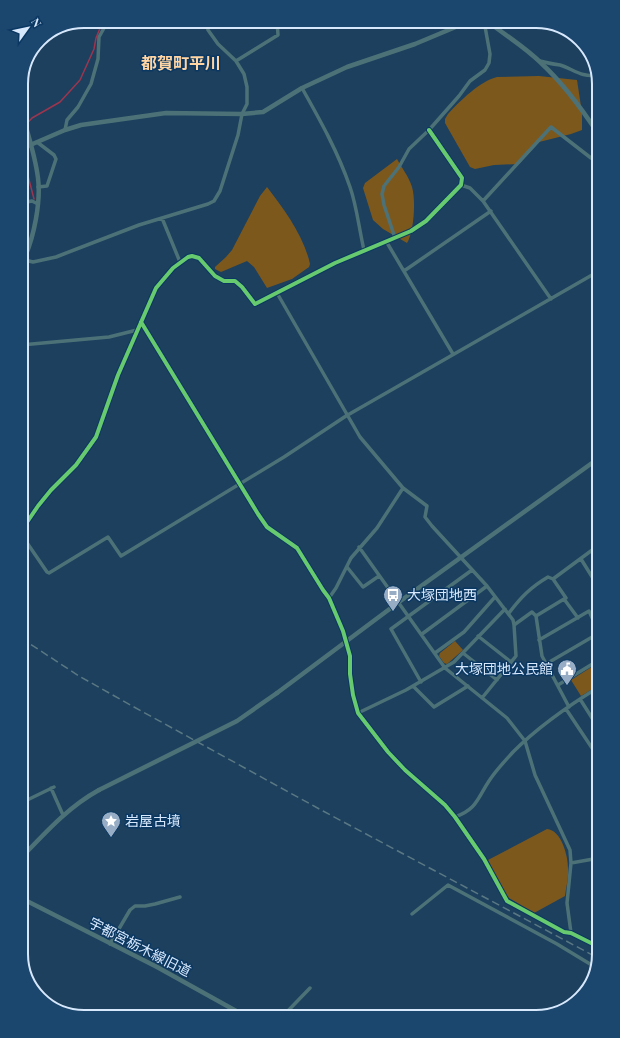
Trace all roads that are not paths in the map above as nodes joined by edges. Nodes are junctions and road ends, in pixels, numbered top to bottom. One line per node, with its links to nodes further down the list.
1 (104, 28): 13 (street)
2 (208, 28): 7 (street)
3 (278, 28): 7 (street)
4 (453, 28): 10 (street)
5 (487, 28): 14 (street)
6 (495, 28): 8 (street)
7 (236, 61): 11 (street)
8 (540, 61): 9 (street); 12 (street)
9 (592, 76)
10 (302, 88): 11 (street); 30 (street)
11 (242, 114): 13 (street); 26 (street)
12 (592, 125)
13 (65, 130): 16 (street)
14 (429, 130): 20 (street); 27 (street)
15 (28, 134): 17 (street)
16 (37, 142): 17 (street); 21 (street)
17 (31, 144): 18 (street); 21 (street)
18 (28, 146)
19 (592, 157): 22 (street)
20 (461, 185): 22 (street); 27 (street)
21 (38, 187): 24 (street)
22 (484, 201): 25 (street)
23 (28, 202): 24 (street)
24 (38, 204): 29 (street)
25 (491, 211): 33 (street); 36 (street)
26 (162, 218): 31 (street); 32 (street)
27 (395, 238): 28 (street)
28 (386, 241): 30 (street); 33 (street)
29 (28, 250)
30 (364, 250): 35 (street)
31 (28, 261)
32 (180, 262): 35 (street); 37 (street)
33 (404, 271): 40 (street)
34 (592, 275): 36 (street)
35 (277, 293): 41 (street)
36 (551, 299): 40 (street)
37 (141, 322): 38 (street); 43 (street)
38 (137, 330): 39 (street); 45 (street)
39 (28, 344)
40 (454, 354): 41 (street)
41 (346, 416): 43 (street); 44 (street)
42 (592, 463): 49 (street)
43 (240, 484): 46 (street); 58 (street)
44 (402, 488): 47 (street); 49 (street)
45 (28, 521)
46 (28, 543)
47 (359, 547): 51 (street); 53 (street)
48 (592, 550): 50 (street)
49 (461, 558): 52 (street); 60 (street)
50 (581, 559): 54 (street); 55 (street)
51 (347, 567): 53 (street); 58 (street)
52 (472, 570): 56 (street); 63 (street)
53 (379, 576): 60 (street)
54 (592, 577)
55 (552, 579): 59 (street); 62 (street)
56 (487, 586): 57 (street); 68 (street)
57 (495, 597): 61 (street); 73 (street)
58 (330, 598): 72 (street)
59 (564, 599): 64 (street); 66 (street)
60 (399, 602): 63 (street); 72 (street)
61 (505, 609): 62 (street); 69 (street)
62 (508, 613): 67 (street)
63 (409, 616): 68 (street); 80 (street)
64 (536, 616): 67 (street); 71 (street)
65 (592, 616): 66 (street)
66 (578, 618): 71 (street)
67 (514, 625): 75 (street)
68 (422, 634): 73 (street)
69 (478, 636): 74 (street); 75 (street)
70 (592, 637): 76 (street)
71 (539, 640): 76 (street)
72 (346, 642): 88 (street); 93 (street, bridge)
73 (434, 653): 78 (street)
74 (463, 653): 78 (street); 79 (street)
75 (511, 662): 79 (street)
76 (546, 664): 81 (street)
77 (592, 664): 81 (street)
78 (445, 668): 80 (street); 83 (street)
79 (497, 680): 85 (street)
80 (421, 682): 82 (street)
81 (558, 685): 87 (street)
82 (413, 686): 83 (street); 88 (street)
83 (468, 686): 85 (street)
84 (592, 691): 86 (street)
85 (482, 698): 90 (street)
86 (580, 699): 87 (street); 89 (street)
87 (568, 708): 90 (street); 91 (street)
88 (358, 713): 94 (street)
89 (592, 718)
90 (525, 741): 94 (street); 97 (street)
91 (592, 748)
92 (28, 800): 93 (street)
93 (63, 816): 95 (street)
94 (455, 817): 101 (street)
95 (28, 851)
96 (592, 859): 97 (street)
97 (571, 863): 101 (street)
98 (180, 897): 102 (street)
99 (28, 902): 102 (street, 宇都宮栃木線旧道)
100 (412, 914): 104 (street)
101 (571, 932): 103 (street)
102 (110, 944): 106 (street, 宇都宮栃木線旧道)
103 (592, 944)
104 (591, 965)
105 (310, 988): 107 (street)
106 (235, 1010)
107 (289, 1010)

